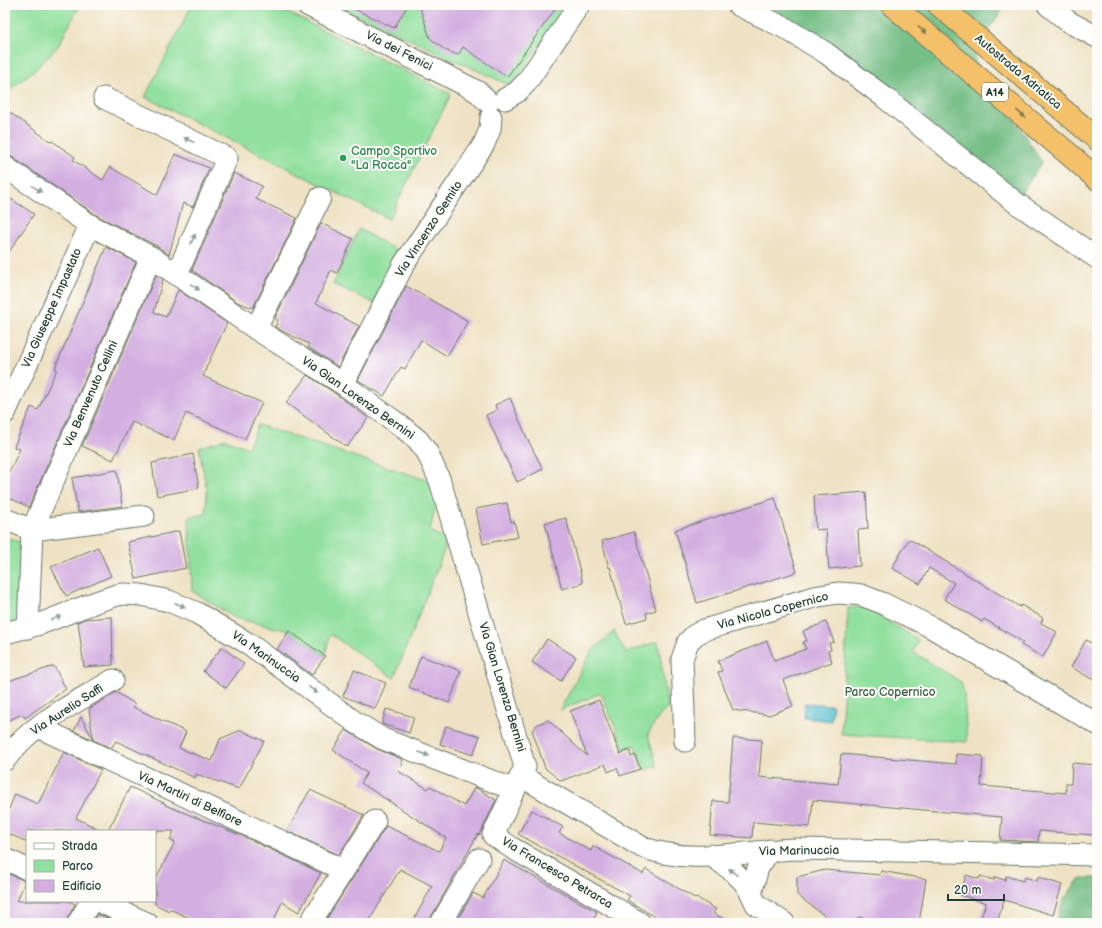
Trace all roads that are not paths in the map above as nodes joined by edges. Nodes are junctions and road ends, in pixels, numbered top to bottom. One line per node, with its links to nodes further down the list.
1 (307, 5): 9 (street, Via dei Fenici)
2 (579, 5): 9 (street)
3 (738, 5): 16 (street)
4 (892, 5): 12 (highway, A14, one-way to 12)
5 (938, 5): 10 (highway, Autostrada Adriatica / A14)
6 (1048, 5): 7 (street)
7 (1097, 37)
8 (104, 98): 17 (street, one-way to 8)
9 (495, 106): 19 (street, Via Vincenzo Gemito)
10 (1097, 139)
11 (5, 167): 14 (street, Via Gian Lorenzo Bernini, one-way to 14)
12 (1097, 179)
13 (320, 198): 18 (street)
14 (90, 225): 15 (street, Via Gian Lorenzo Bernini); 20 (street, Via Giuseppe Impastato)
15 (151, 257): 17 (street, Via Gian Lorenzo Bernini); 24 (street, Via Benvenuto Cellini)
16 (1097, 258)
17 (177, 274): 18 (street, Via Gian Lorenzo Bernini, one-way to 18)
18 (256, 329): 19 (street, Via Gian Lorenzo Bernini)
19 (343, 384): 32 (street, Via Gian Lorenzo Bernini)
20 (10, 385): 21 (street, Via Giuseppe Impastato)
21 (5, 413)
22 (144, 516): 24 (street)
23 (5, 519): 24 (street)
24 (32, 530): 25 (street, Via Benvenuto Cellini)
25 (28, 628): 26 (street, Via Marinuccia); 32 (street, Via Marinuccia, one-way to 32)
26 (5, 634)
27 (113, 680): 29 (street, Via Aurelio Saffi)
28 (1097, 724): 30 (street, Via Nicola Copernico)
29 (38, 727): 31 (street, Via Aurelio Saffi); 41 (street, Via Martiri di Belfiore)
30 (685, 741)
31 (5, 760)
32 (518, 783): 34 (street, Via Gian Lorenzo Bernini); 37 (street, Via Marinuccia)
33 (375, 821): 41 (street)
34 (494, 835): 49 (street, Via Francesco Petrarca)
35 (770, 850): 36 (street, Via Marinuccia); 37 (street, Via Marinuccia); 42 (street)
36 (1097, 854)
37 (711, 855): 42 (street, one-way to 37)
38 (5, 859): 40 (street)
39 (479, 859): 45 (street)
40 (26, 869)
41 (343, 870): 48 (street)
42 (752, 893): 50 (street)
43 (90, 902): 46 (street)
44 (100, 902): 47 (street)
45 (446, 921)
46 (78, 923)
47 (147, 923)
48 (310, 923)
49 (640, 923)
50 (784, 923)

